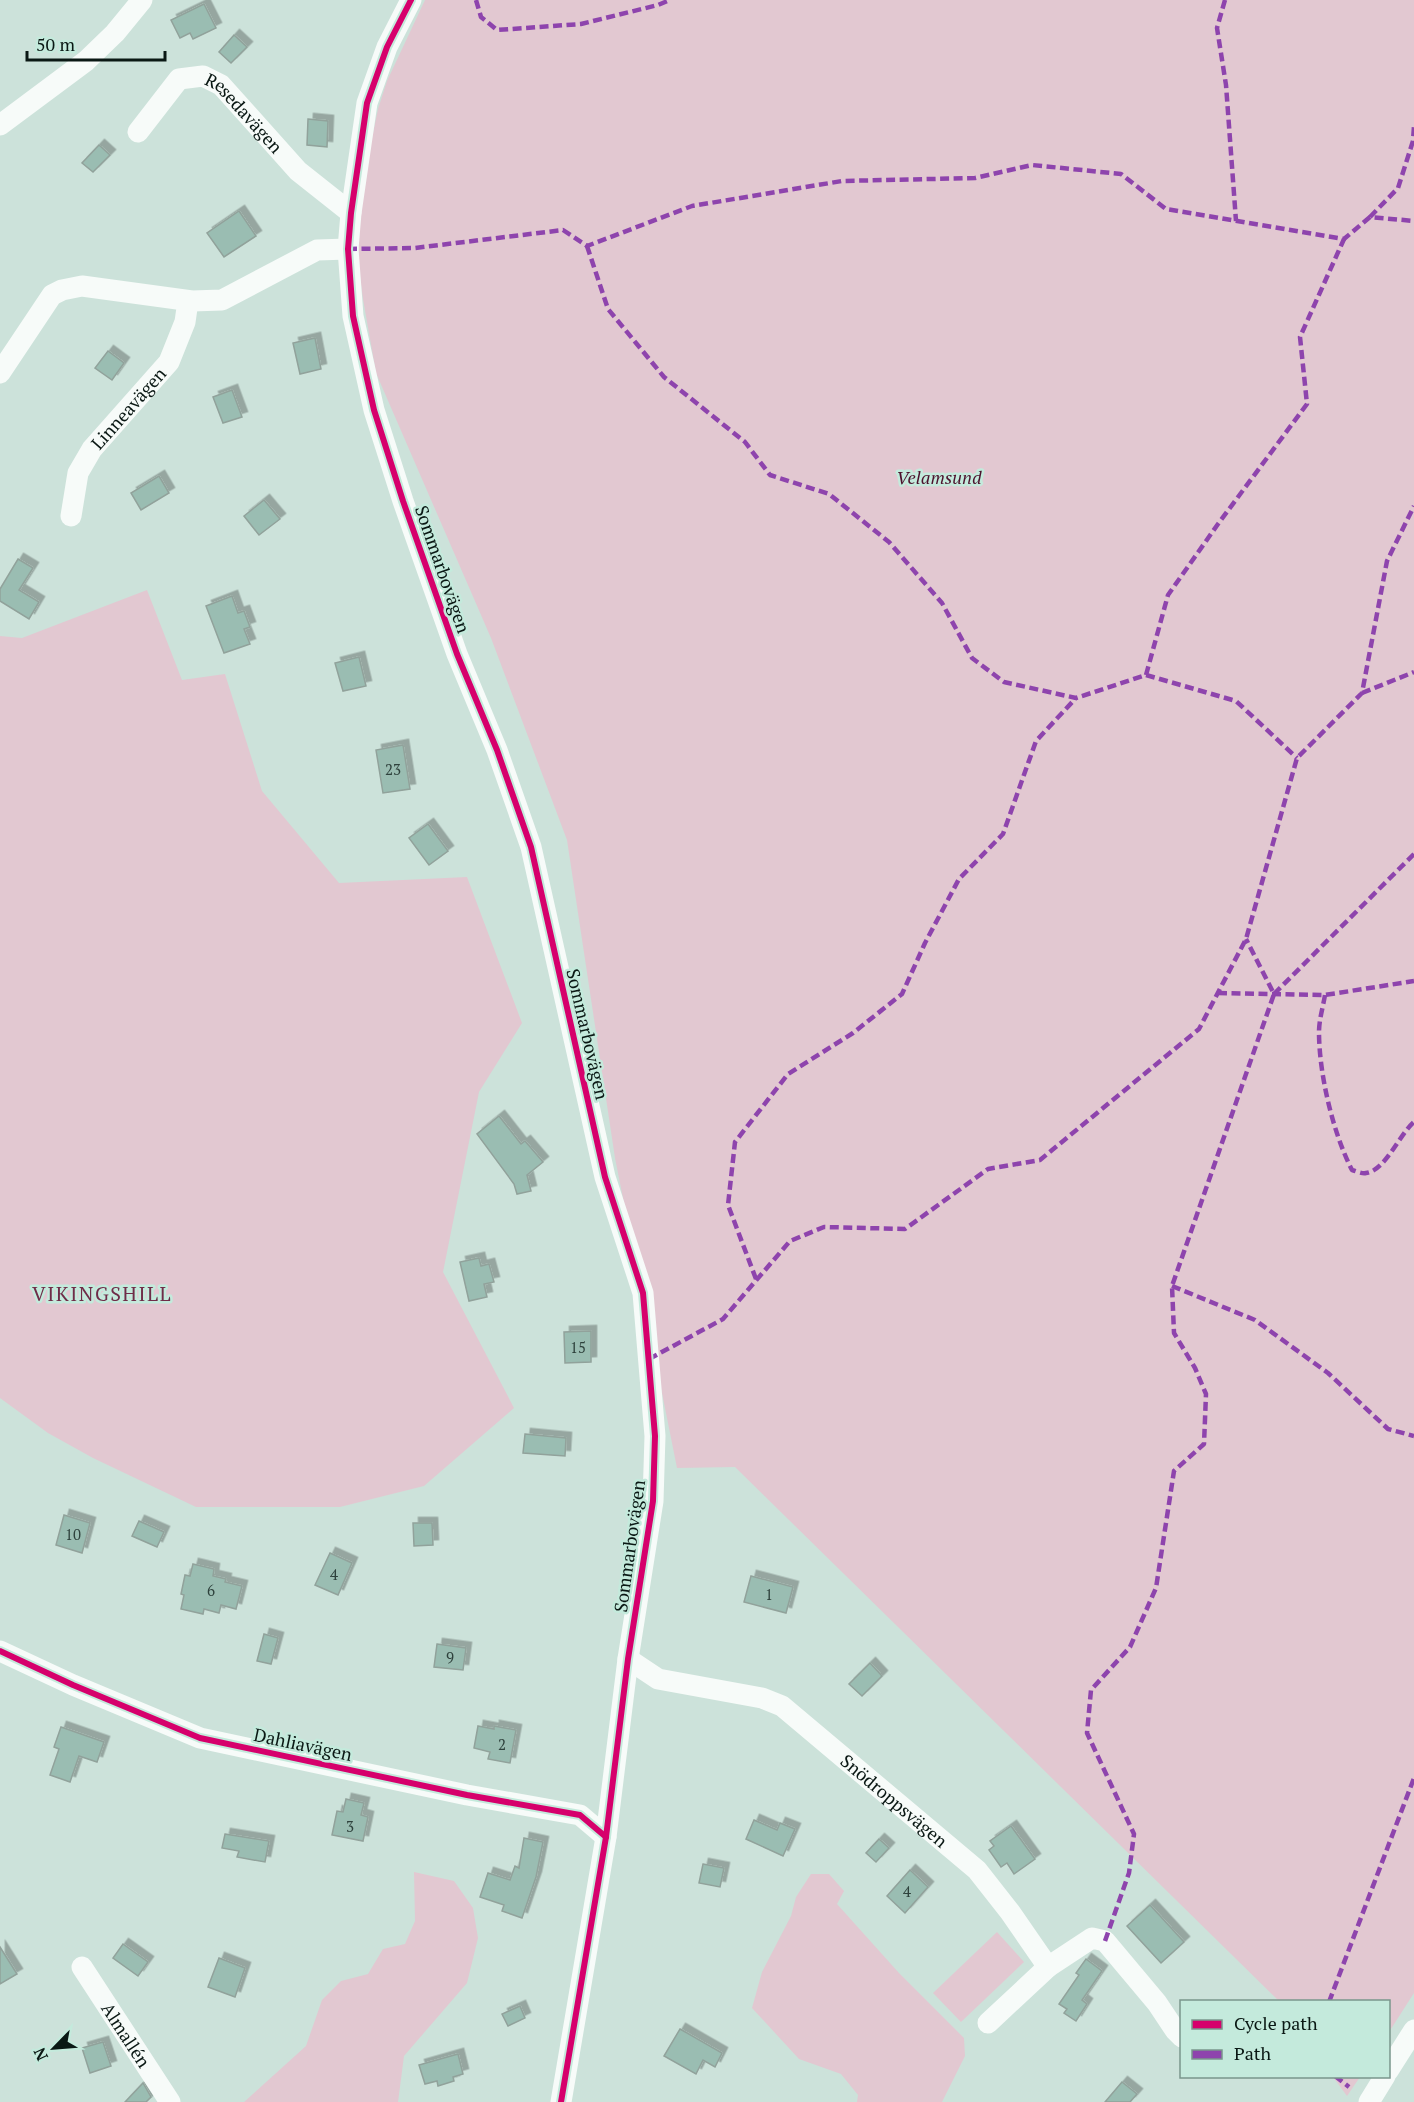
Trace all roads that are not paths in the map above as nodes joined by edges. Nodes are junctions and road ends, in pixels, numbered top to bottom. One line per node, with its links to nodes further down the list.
1 (142, 0): 3 (street)
2 (411, 0): 5 (street, Sommarbovägen)
3 (0, 125)
4 (138, 132): 5 (street, Resedavägen)
5 (351, 213): 6 (street, Sommarbovägen)
6 (348, 249): 7 (street); 11 (street, Sommarbovägen)
7 (188, 301): 8 (street); 9 (street, Linneavägen)
8 (0, 373)
9 (71, 516)
10 (0, 1651): 12 (street, Dahliavägen)
11 (628, 1659): 12 (street, Sommarbovägen); 14 (street, Snödroppsvägen)
12 (606, 1837): 21 (street, Sommarbovägen)
13 (82, 1967): 20 (street, Almallén)
14 (1048, 1967): 15 (street); 17 (street)
15 (988, 2024)
16 (1414, 2030): 18 (street)
17 (1180, 2035)
18 (1390, 2069)
19 (1384, 2078): 22 (street)
20 (170, 2102)
21 (561, 2102)
22 (1369, 2102)

